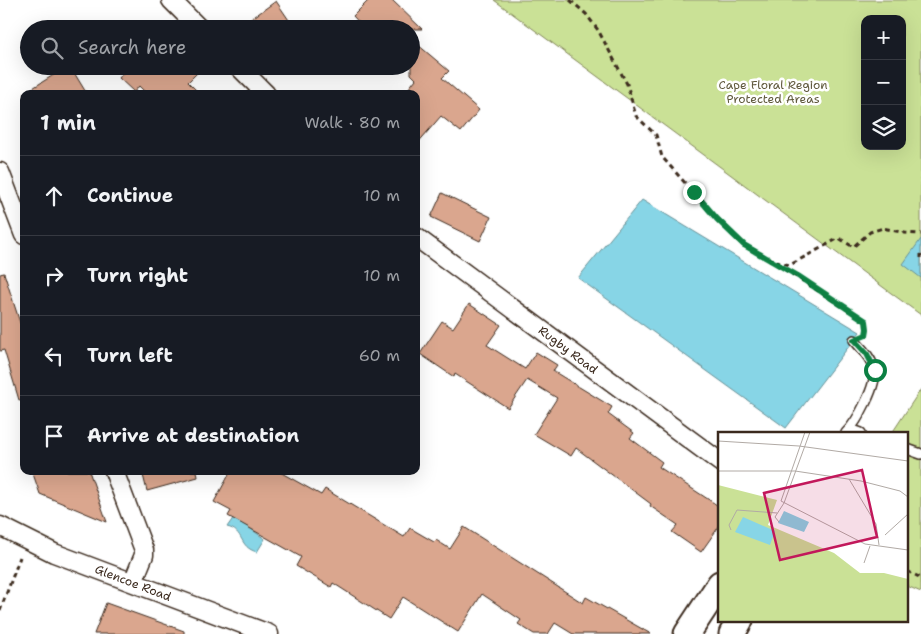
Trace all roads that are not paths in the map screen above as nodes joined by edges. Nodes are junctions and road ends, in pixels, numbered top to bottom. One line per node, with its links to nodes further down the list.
1 (171, 0): 2 (street)
2 (191, 20)
3 (247, 75): 4 (street)
4 (262, 90)
5 (0, 172): 6 (street)
6 (20, 224)
7 (420, 240): 12 (street, Rugby Road)
8 (854, 340): 9 (lane)
9 (848, 431)
10 (908, 449): 11 (lane)
11 (921, 454)
12 (718, 461)
13 (116, 475): 15 (street)
14 (0, 526): 15 (street, Glencoe Road)
15 (133, 582): 18 (street, Glencoe Road)
16 (718, 587): 19 (street)
17 (739, 622): 20 (street)
18 (269, 634)
19 (687, 634)
20 (732, 634)

